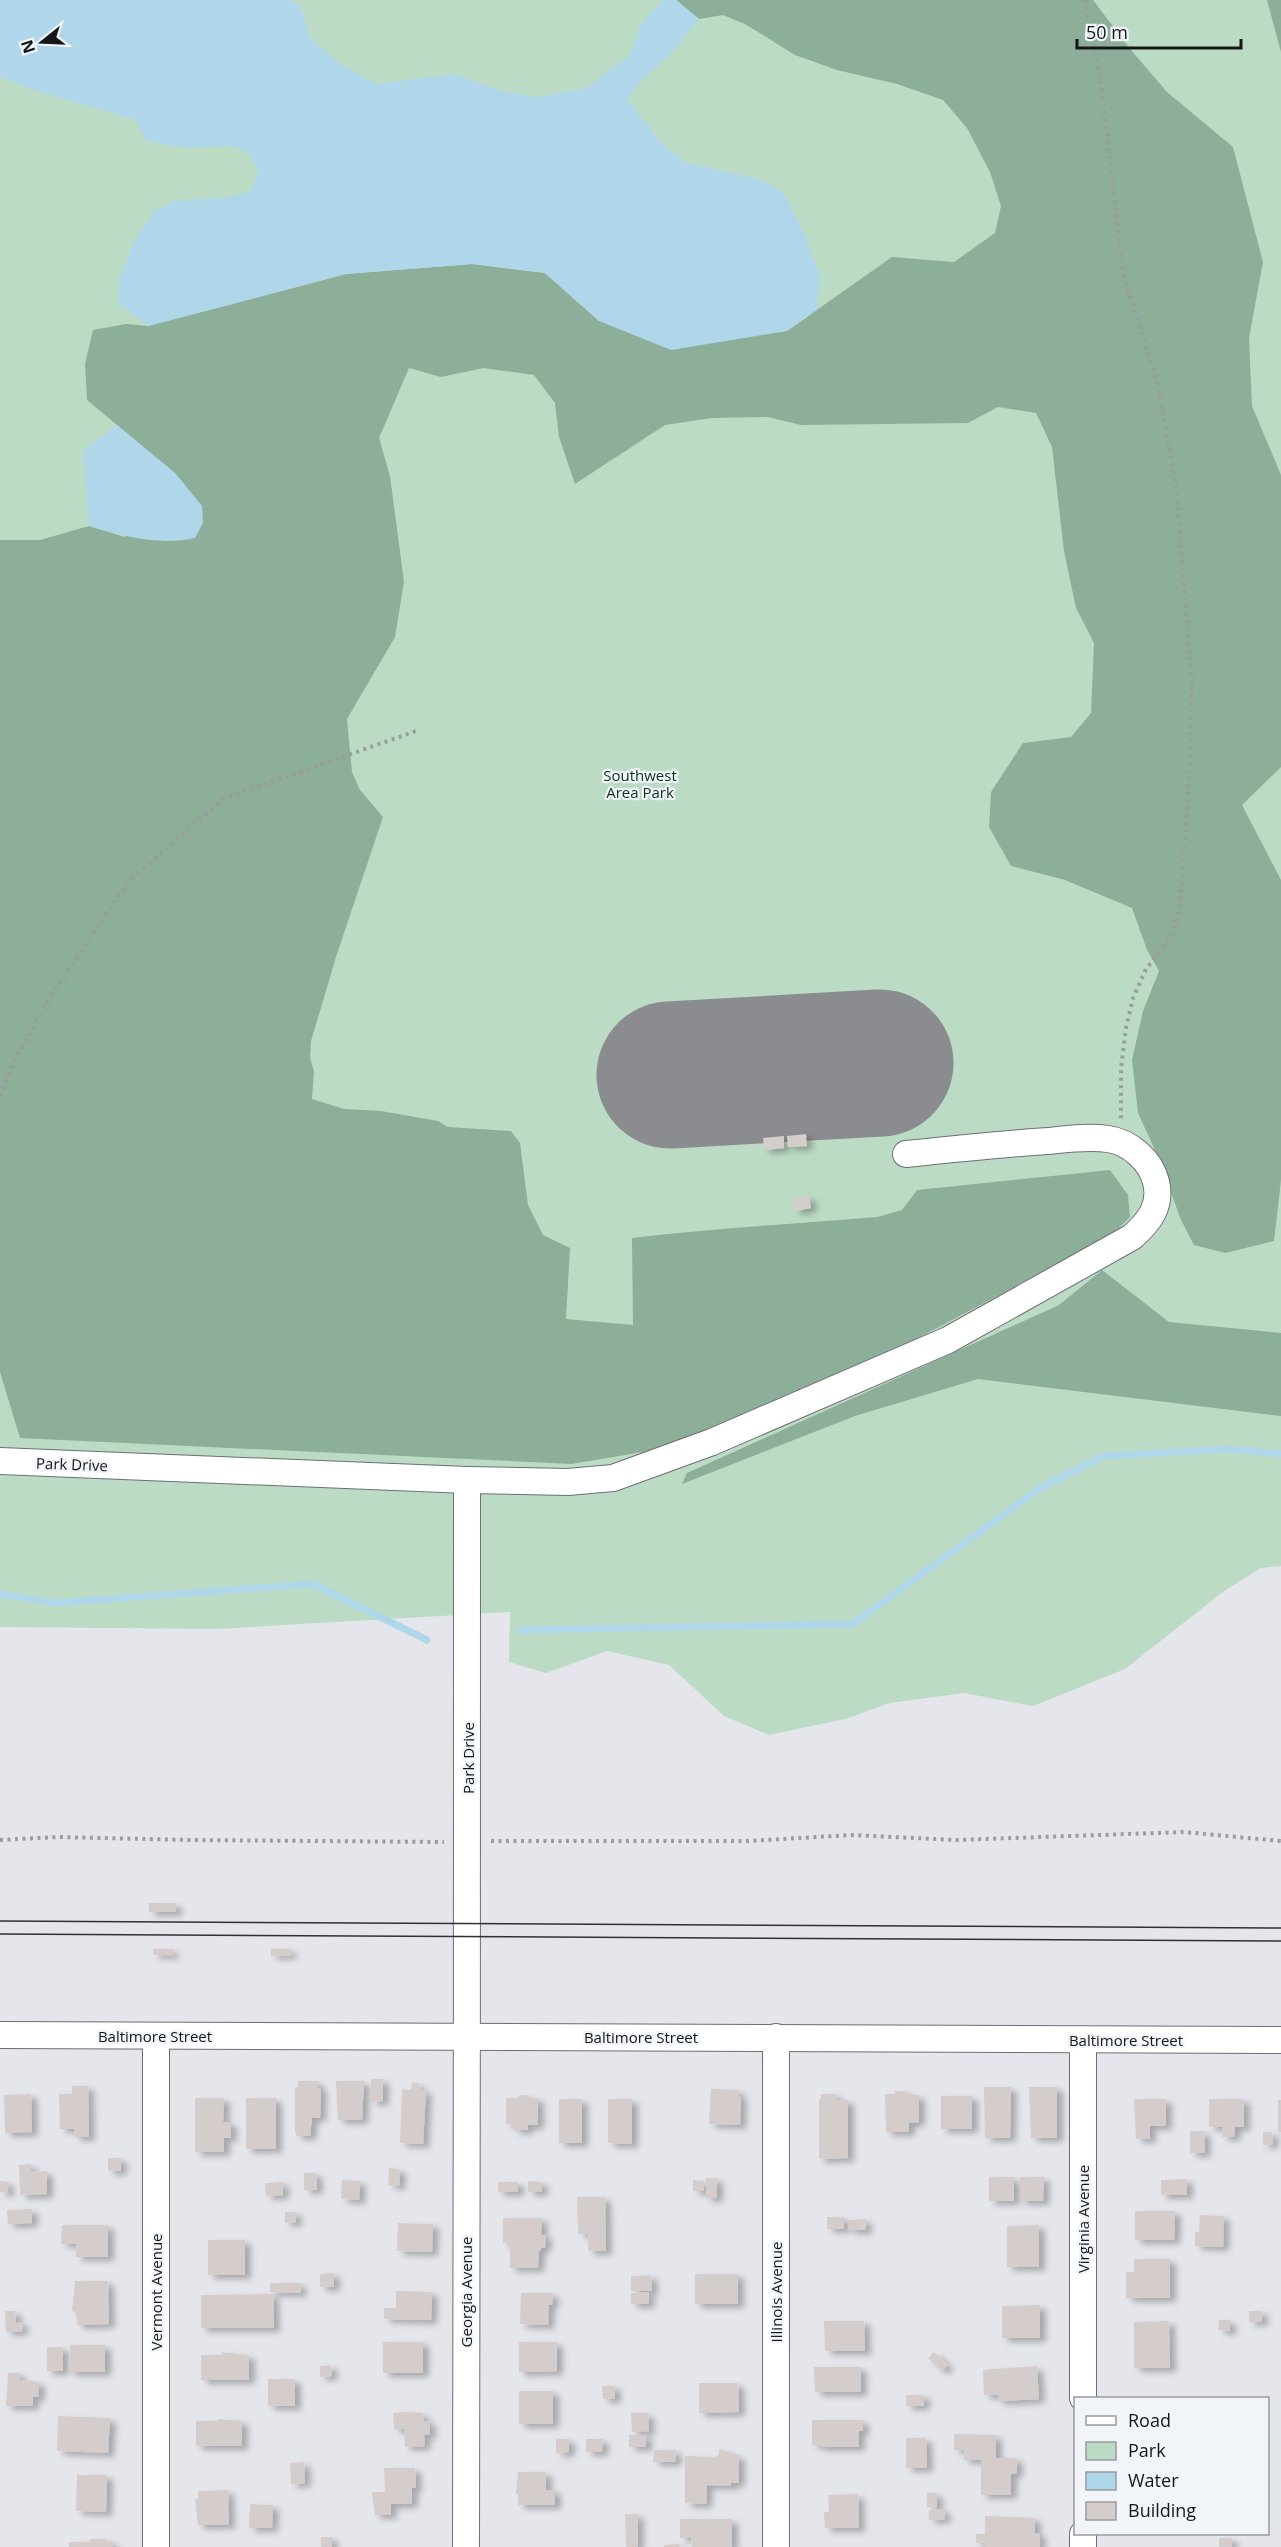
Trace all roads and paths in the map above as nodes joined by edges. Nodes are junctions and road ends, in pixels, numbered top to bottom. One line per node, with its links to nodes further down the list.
1 (1085, 0): 4 (path)
2 (416, 731): 3 (path)
3 (0, 1096)
4 (1122, 1144): 5 (street); 7 (street, Park Drive)
5 (906, 1154)
6 (0, 1461): 7 (street, Park Drive)
7 (467, 1480): 10 (street, Park Drive)
8 (0, 1840): 10 (path)
9 (1281, 1841): 10 (path)
10 (468, 1842): 12 (street, Park Drive)
11 (0, 2035): 13 (street, Baltimore Street)
12 (466, 2036): 13 (street, Baltimore Street); 14 (street, Baltimore Street); 19 (street, Georgia Avenue)
13 (156, 2037): 18 (street, Vermont Avenue)
14 (776, 2037): 15 (street, Baltimore Street); 20 (street, Illinois Avenue)
15 (1083, 2040): 16 (street, Baltimore Street); 17 (street, Virginia Avenue)
16 (1281, 2040)
17 (1083, 2397)
18 (156, 2547)
19 (466, 2547)
20 (776, 2547)

